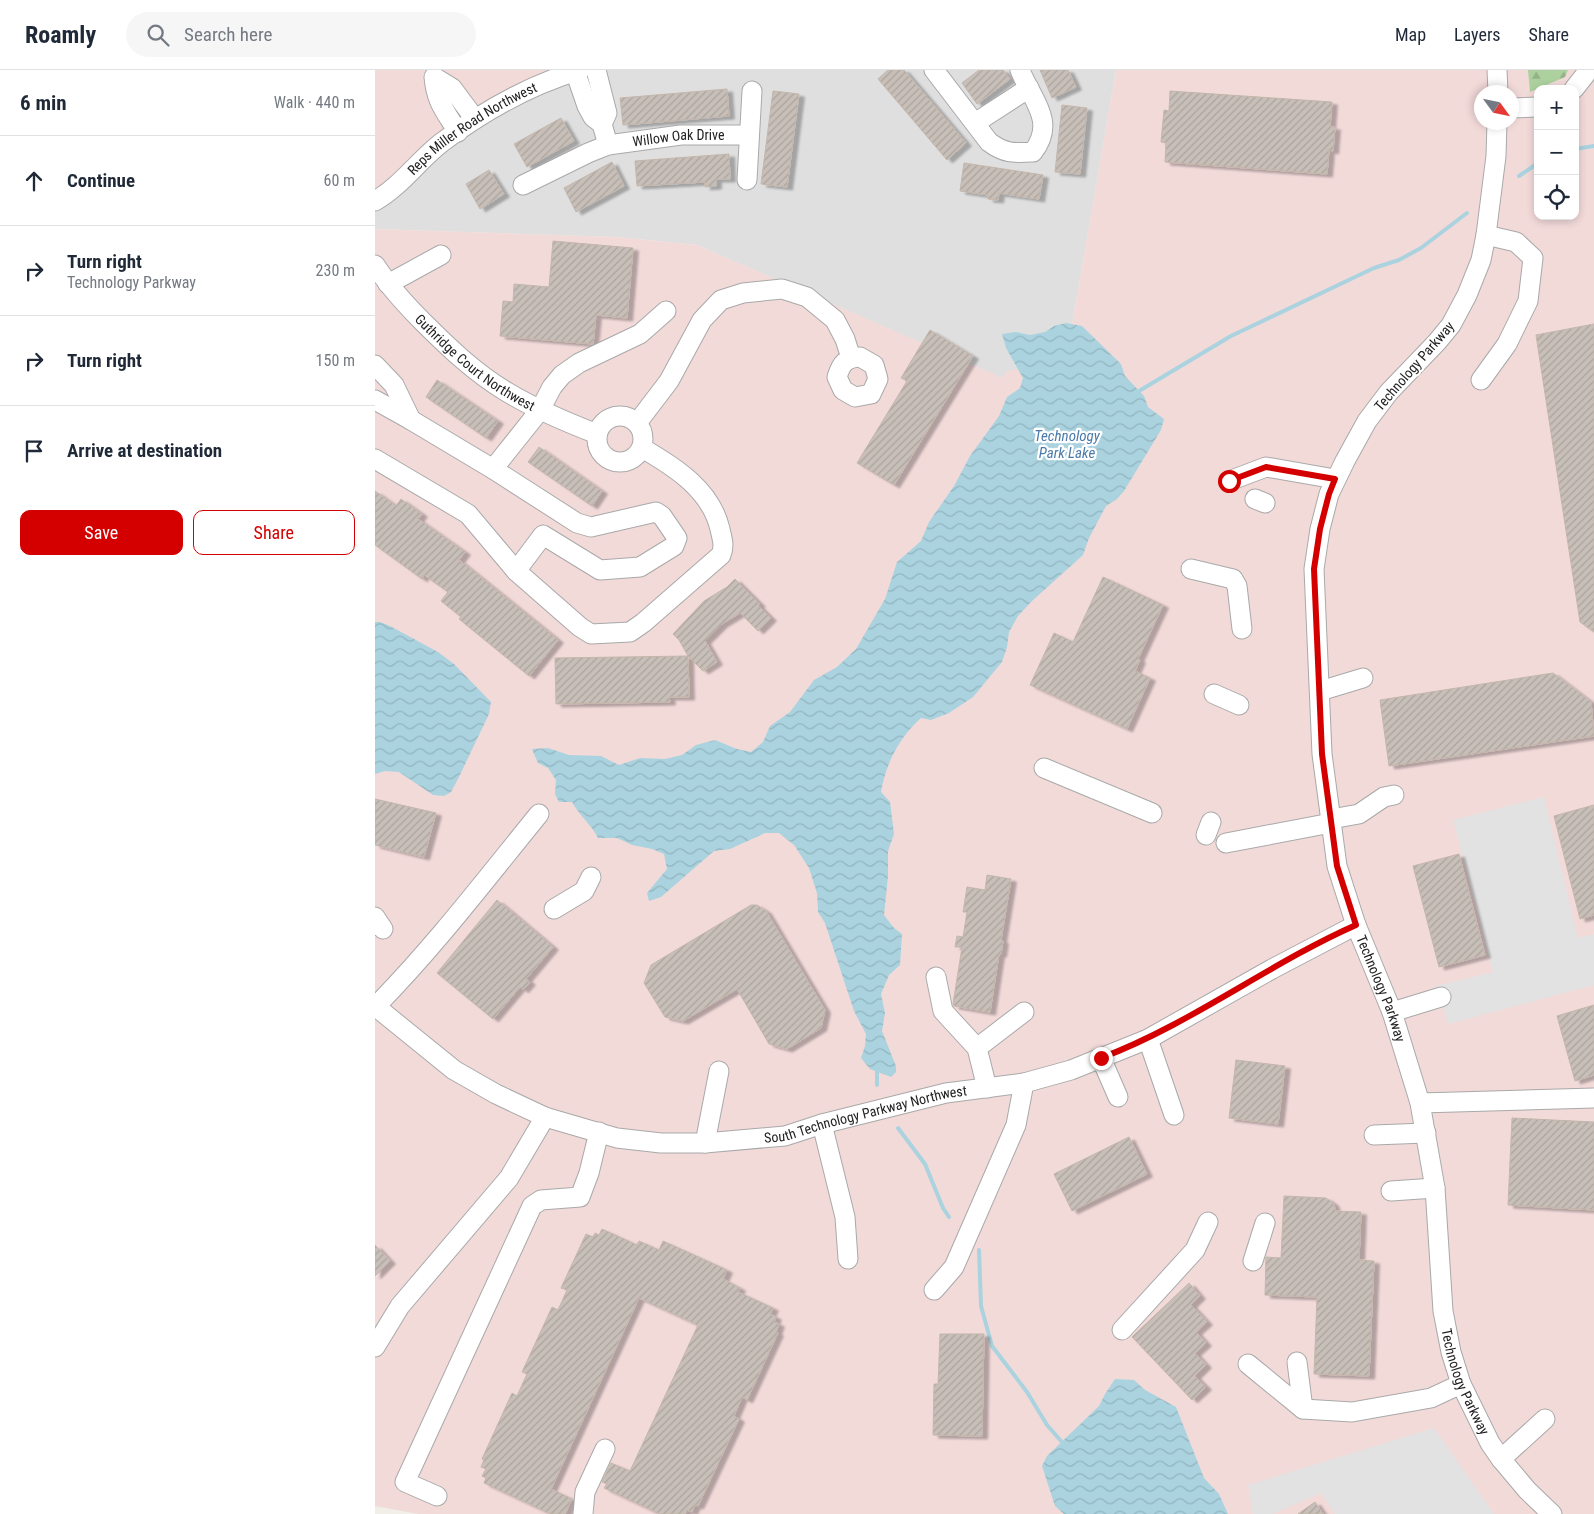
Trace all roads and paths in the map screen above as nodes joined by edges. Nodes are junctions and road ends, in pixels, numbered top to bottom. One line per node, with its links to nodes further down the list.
1 (596, 70): 16 (street)
2 (934, 70): 15 (street)
3 (1020, 70): 10 (street)
4 (1497, 70): 8 (street)
5 (1587, 70): 9 (street)
6 (578, 71): 14 (street, Reps Miller Road Northwest); 16 (street)
7 (434, 73): 14 (street); 18 (street)
8 (1498, 85)
9 (1577, 85)
10 (1029, 88): 15 (street); 15 (street)
11 (752, 92): 19 (street)
12 (1534, 107): 13 (street)
13 (1519, 108)
14 (475, 119): 18 (street, Reps Miller Road Northwest)
15 (975, 123)
16 (602, 124): 20 (street)
17 (1497, 130): 24 (street, Technology Parkway)
18 (458, 132): 23 (street, Reps Miller Road Northwest)
19 (749, 135): 20 (street, Willow Oak Drive); 21 (street)
20 (608, 145): 22 (street, Willow Oak Drive)
21 (747, 180)
22 (523, 185)
23 (375, 201)
24 (1485, 235): 31 (street); 40 (street, Technology Parkway)
25 (441, 255): 27 (street)
26 (375, 265): 27 (street, Guthridge Court Northwest)
27 (388, 284): 33 (street, Guthridge Court Northwest)
28 (666, 311): 33 (street)
29 (851, 358): 35 (street)
30 (375, 365): 34 (street)
31 (1481, 380)
32 (375, 400): 34 (street)
33 (540, 410): 36 (street, Guthridge Court Northwest); 39 (street)
34 (411, 420): 39 (street)
35 (637, 423): 36 (street); 37 (street)
36 (597, 434): 37 (street)
37 (642, 448): 45 (street)
38 (375, 459): 45 (street)
39 (493, 469): 42 (street)
40 (1335, 479): 41 (street); 48 (street, Technology Parkway)
41 (1229, 481)
42 (559, 511): 43 (street); 43 (street)
43 (543, 535): 45 (street)
44 (1191, 568): 46 (street)
45 (516, 571)
46 (1242, 629)
47 (1363, 678): 48 (street)
48 (1319, 691): 55 (street, Technology Parkway)
49 (1213, 695): 50 (street)
50 (1239, 705)
51 (1044, 768): 53 (street)
52 (1394, 795): 55 (street)
53 (1152, 813)
54 (539, 814): 62 (street)
55 (1331, 821): 56 (street); 59 (street, Technology Parkway)
56 (1226, 843)
57 (591, 877): 58 (street)
58 (554, 909)
59 (1356, 925): 64 (street, Technology Parkway); 65 (street, South Technology Parkway Northwest)
60 (936, 977): 66 (street)
61 (1441, 997): 64 (street)
62 (375, 1006): 75 (street, South Technology Parkway Northwest)
63 (1024, 1012): 66 (street)
64 (1392, 1012): 73 (street, Technology Parkway)
65 (1148, 1039): 67 (street, South Technology Parkway Northwest); 74 (street)
66 (977, 1048): 70 (street)
67 (1101, 1058): 69 (street, South Technology Parkway Northwest); 71 (street)
68 (719, 1071): 80 (street)
69 (1024, 1083): 70 (street, South Technology Parkway Northwest); 87 (street)
70 (987, 1088): 76 (street, South Technology Parkway Northwest)
71 (1118, 1097)
72 (1594, 1098): 73 (street)
73 (1420, 1103): 78 (street, Technology Parkway)
74 (1174, 1115)
75 (545, 1117): 77 (street, South Technology Parkway Northwest); 89 (street)
76 (822, 1124): 80 (street, South Technology Parkway Northwest); 85 (street)
77 (599, 1132): 80 (street, South Technology Parkway Northwest); 97 (street)
78 (1426, 1132): 79 (street); 81 (street, Technology Parkway)
79 (1374, 1135)
80 (705, 1143)
81 (1435, 1188): 82 (street); 92 (street, Technology Parkway)
82 (1391, 1192)
83 (1208, 1222): 88 (street)
84 (1265, 1223): 86 (street)
85 (848, 1259)
86 (1253, 1261)
87 (934, 1290)
88 (1122, 1330)
89 (375, 1347)
90 (1297, 1362): 93 (street)
91 (1248, 1364): 93 (street)
92 (1461, 1384): 93 (street); 96 (street, Technology Parkway)
93 (1303, 1409)
94 (1545, 1419): 96 (street)
95 (605, 1449): 98 (street)
96 (1501, 1458): 99 (street, Technology Parkway)
97 (437, 1496)
98 (583, 1514)
99 (1552, 1514)

